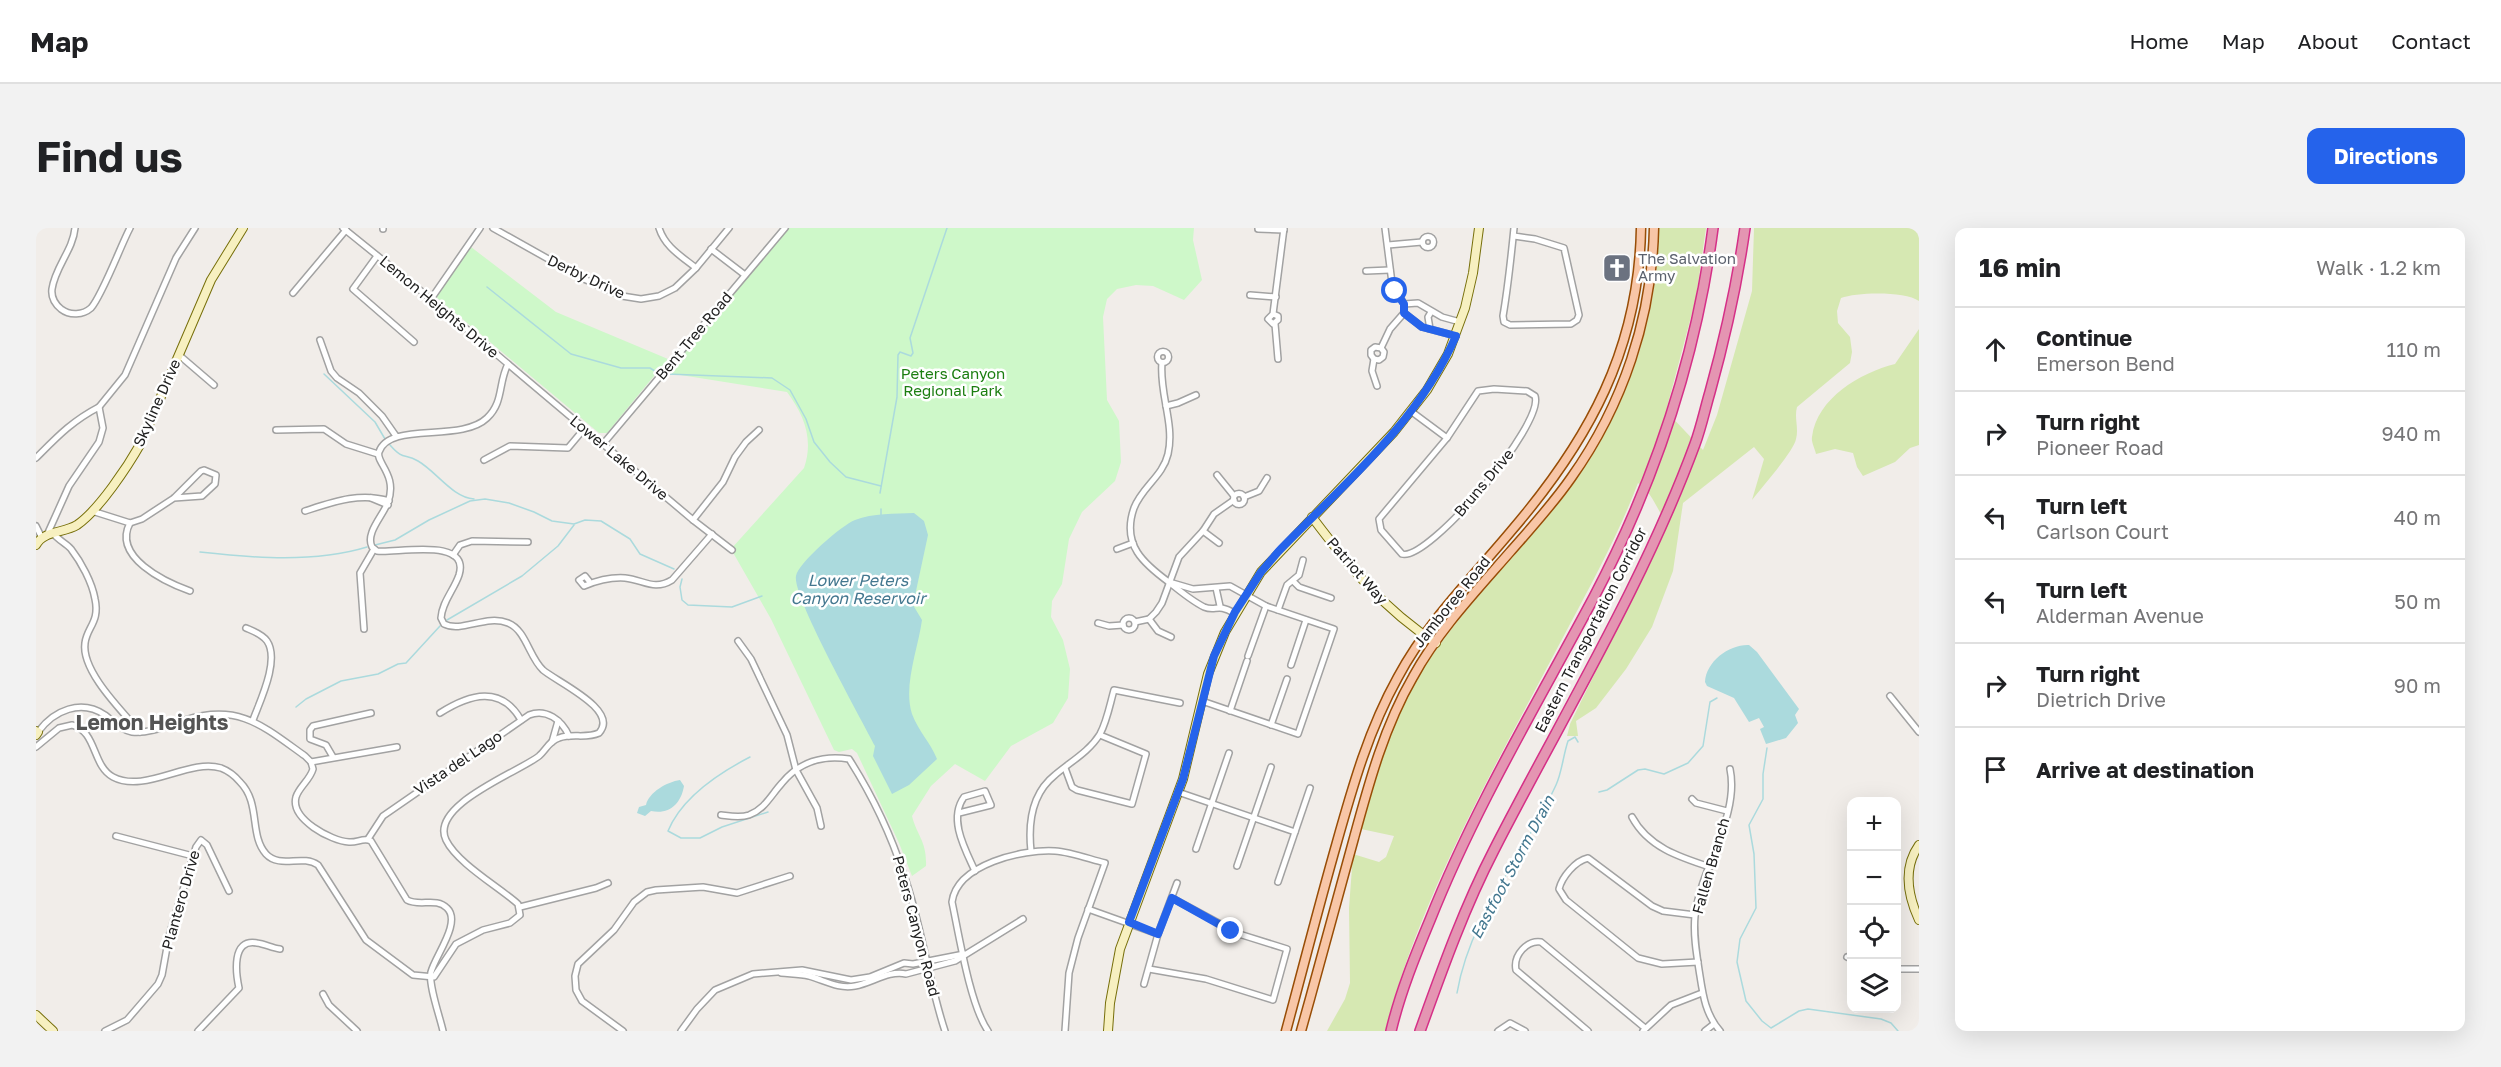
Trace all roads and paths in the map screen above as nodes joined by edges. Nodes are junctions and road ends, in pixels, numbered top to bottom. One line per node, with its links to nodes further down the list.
1 (75, 228): 2 (street)
2 (129, 228)
3 (195, 228): 51 (street)
4 (243, 228): 42 (street, Skyline Drive)
5 (480, 228): 32 (street)
6 (493, 228): 25 (street, Derby Drive)
7 (659, 228): 25 (street)
8 (729, 228): 23 (street, Derby Drive)
9 (785, 228): 28 (street, Bent Tree Road)
10 (1385, 228): 22 (street)
11 (1479, 228): 36 (street)
12 (1514, 228): 20 (street)
13 (1641, 228): 101 (main road, Jamboree Road)
14 (1654, 228): 104 (main road, Jamboree Road)
15 (1713, 228): 193 (highway, Eastern Transportation Corridor)
16 (1744, 228): 194 (highway, Eastern Transportation Corridor)
17 (344, 229): 24 (street, Lemon Heights Drive); 29 (street)
18 (1258, 229): 19 (street)
19 (1284, 229): 31 (street)
20 (1514, 236): 20 (street)
21 (1422, 242): 22 (street)
22 (1388, 245): 26 (street)
23 (711, 249): 25 (street, Derby Drive); 28 (street)
24 (377, 256): 32 (street, Lemon Heights Drive); 40 (street)
25 (696, 268)
26 (1390, 270): 27 (street); 33 (street)
27 (1366, 271)
28 (745, 275): 58 (street, Bent Tree Road)
29 (293, 293)
30 (1250, 295): 31 (street)
31 (1276, 297): 43 (street)
32 (431, 298): 46 (street, Lemon Heights Drive)
33 (1404, 304): 34 (street); 35 (street)
34 (1431, 312): 36 (street); 37 (street)
35 (1404, 313): 37 (street); 41 (street)
36 (1461, 322): 38 (street)
37 (1430, 329): 38 (street)
38 (1456, 336): 52 (street)
39 (320, 340): 56 (street)
40 (414, 342)
41 (1381, 348): 44 (street); 44 (street)
42 (179, 355): 47 (street); 67 (street, Skyline Drive)
43 (1278, 359)
44 (1374, 359): 48 (street)
45 (1162, 363): 50 (street)
46 (508, 364): 53 (street, Lower Lake Drive); 56 (street, Lemon Heights Drive)
47 (214, 385)
48 (1377, 386)
49 (1196, 394): 50 (street)
50 (1166, 406): 77 (street)
51 (99, 407): 60 (street); 75 (street)
52 (1412, 412): 57 (street); 69 (street)
53 (584, 429): 58 (street, Lower Lake Drive); 61 (street)
54 (276, 430): 59 (street)
55 (759, 430): 70 (street)
56 (396, 436): 59 (street)
57 (1447, 438): 57 (street, Bruns Drive)
58 (603, 444): 70 (street, Lower Lake Drive)
59 (378, 454): 66 (street)
60 (36, 458)
61 (484, 460)
62 (1217, 475): 65 (street)
63 (1267, 478): 65 (street)
64 (174, 498): 64 (street); 71 (street)
65 (1234, 498): 73 (street)
66 (388, 502): 68 (street); 80 (street)
67 (92, 511): 71 (street); 75 (street, Skyline Drive)
68 (305, 511)
69 (1312, 517): 90 (street); 101 (street, Patriot Way)
70 (693, 520): 74 (street, Lower Lake Drive)
71 (130, 523): 89 (street)
72 (36, 526): 75 (street)
73 (1203, 531): 78 (street); 87 (street)
74 (712, 534): 82 (street, Lower Lake Drive); 85 (street)
75 (48, 536): 79 (street, Skyline Drive); 117 (street)
76 (528, 542): 83 (street)
77 (1133, 543): 81 (street); 87 (street)
78 (1219, 543)
79 (36, 545)
80 (375, 549): 83 (street); 100 (street)
81 (1117, 549)
82 (732, 550)
83 (453, 555): 121 (street)
84 (1303, 560): 86 (street)
85 (590, 581)
86 (1293, 581): 91 (street); 94 (street)
87 (1169, 582): 88 (street); 92 (street); 96 (street)
88 (1216, 588): 90 (street); 92 (street)
89 (190, 591)
90 (1246, 594): 93 (street); 95 (street)
91 (1330, 598)
92 (1220, 606): 95 (street)
93 (1266, 606): 94 (street); 110 (street)
94 (1278, 610): 97 (street)
95 (1234, 614): 108 (street)
96 (1149, 619): 98 (street); 102 (street)
97 (1306, 620): 105 (street); 116 (street)
98 (1098, 623)
99 (246, 628): 113 (street)
100 (364, 629)
101 (1423, 634): 104 (street, Patriot Way); 191 (main road, Jamboree Road)
102 (1170, 637)
103 (738, 641): 131 (street)
104 (1436, 643): 192 (main road, Jamboree Road)
105 (1291, 665)
106 (1287, 679): 116 (street)
107 (1890, 696): 118 (street)
108 (1202, 701): 110 (street); 133 (street)
109 (1180, 703): 120 (street)
110 (1230, 711): 116 (street)
111 (371, 713): 126 (street)
112 (440, 713): 114 (street)
113 (253, 720): 117 (street); 127 (street)
114 (521, 720): 115 (street, Vista del Lago); 144 (street, Vista del Lago)
115 (558, 721): 121 (street); 122 (street)
116 (1271, 725)
117 (140, 732): 119 (street)
118 (1919, 732)
119 (37, 733)
120 (1100, 735): 129 (street); 129 (street)
121 (569, 736): 122 (street)
122 (552, 742): 158 (street)
123 (36, 747): 173 (street)
124 (397, 747): 126 (street)
125 (1229, 753): 135 (street)
126 (333, 757): 127 (street)
127 (311, 762): 144 (street)
128 (1271, 767): 140 (street)
129 (1065, 768): 147 (street)
130 (1730, 769): 136 (street, Fallen Branch)
131 (796, 770): 138 (street); 141 (street); 168 (street, Peters Canyon Road)
132 (1310, 788): 142 (street)
133 (1178, 792): 135 (street); 163 (street)
134 (1692, 800): 136 (street)
135 (1212, 803): 140 (street); 146 (street)
136 (1727, 811): 150 (street, Fallen Branch)
137 (958, 813): 137 (street); 151 (street)
138 (721, 814)
139 (1632, 817): 150 (street)
140 (1254, 818): 142 (street); 149 (street)
141 (821, 826)
142 (1295, 832): 153 (street)
143 (116, 836): 148 (street)
144 (368, 839): 173 (street)
145 (1919, 845): 162 (street)
146 (1196, 849)
147 (1032, 851): 151 (street); 159 (street)
148 (193, 856): 156 (street, Plantero Drive); 181 (street, Plantero Drive)
149 (1237, 866)
150 (1710, 867): 160 (street, Fallen Branch)
151 (975, 871): 166 (street)
152 (790, 876): 185 (street)
153 (1278, 882)
154 (608, 883): 158 (street)
155 (1177, 883): 157 (street)
156 (229, 891)
157 (1172, 898): 164 (street); 169 (street)
158 (520, 907): 173 (street)
159 (1088, 909): 163 (street); 189 (street)
160 (1695, 915): 167 (street, Fallen Branch); 167 (street)
161 (1023, 919): 166 (street)
162 (1919, 920)
163 (1129, 922): 164 (street); 190 (street)
164 (1158, 934): 169 (street)
165 (280, 949): 182 (street)
166 (964, 954): 168 (street); 188 (street)
167 (1698, 962): 175 (street, Fallen Branch)
168 (928, 964): 172 (street); 172 (street); 187 (street, Peters Canyon Road)
169 (1149, 969): 174 (street)
170 (1901, 969): 171 (street)
171 (1919, 969)
172 (774, 972): 186 (street)
173 (431, 977): 184 (street)
174 (1144, 984)
175 (1702, 993): 178 (street, Fallen Branch); 179 (street)
176 (323, 994): 183 (street)
177 (36, 1015): 180 (street)
178 (1714, 1024): 198 (street); 199 (street, Fallen Branch)
179 (1644, 1029): 197 (street)
180 (53, 1031)
181 (105, 1031)
182 (198, 1031)
183 (357, 1031)
184 (443, 1031)
185 (623, 1031)
186 (681, 1031)
187 (945, 1031)
188 (988, 1031)
189 (1065, 1031)
190 (1108, 1031)
191 (1286, 1031)
192 (1301, 1031)
193 (1391, 1031)
194 (1420, 1031)
195 (1498, 1031): 196 (street)
196 (1525, 1031)
197 (1588, 1031)
198 (1705, 1031)
199 (1720, 1031)

